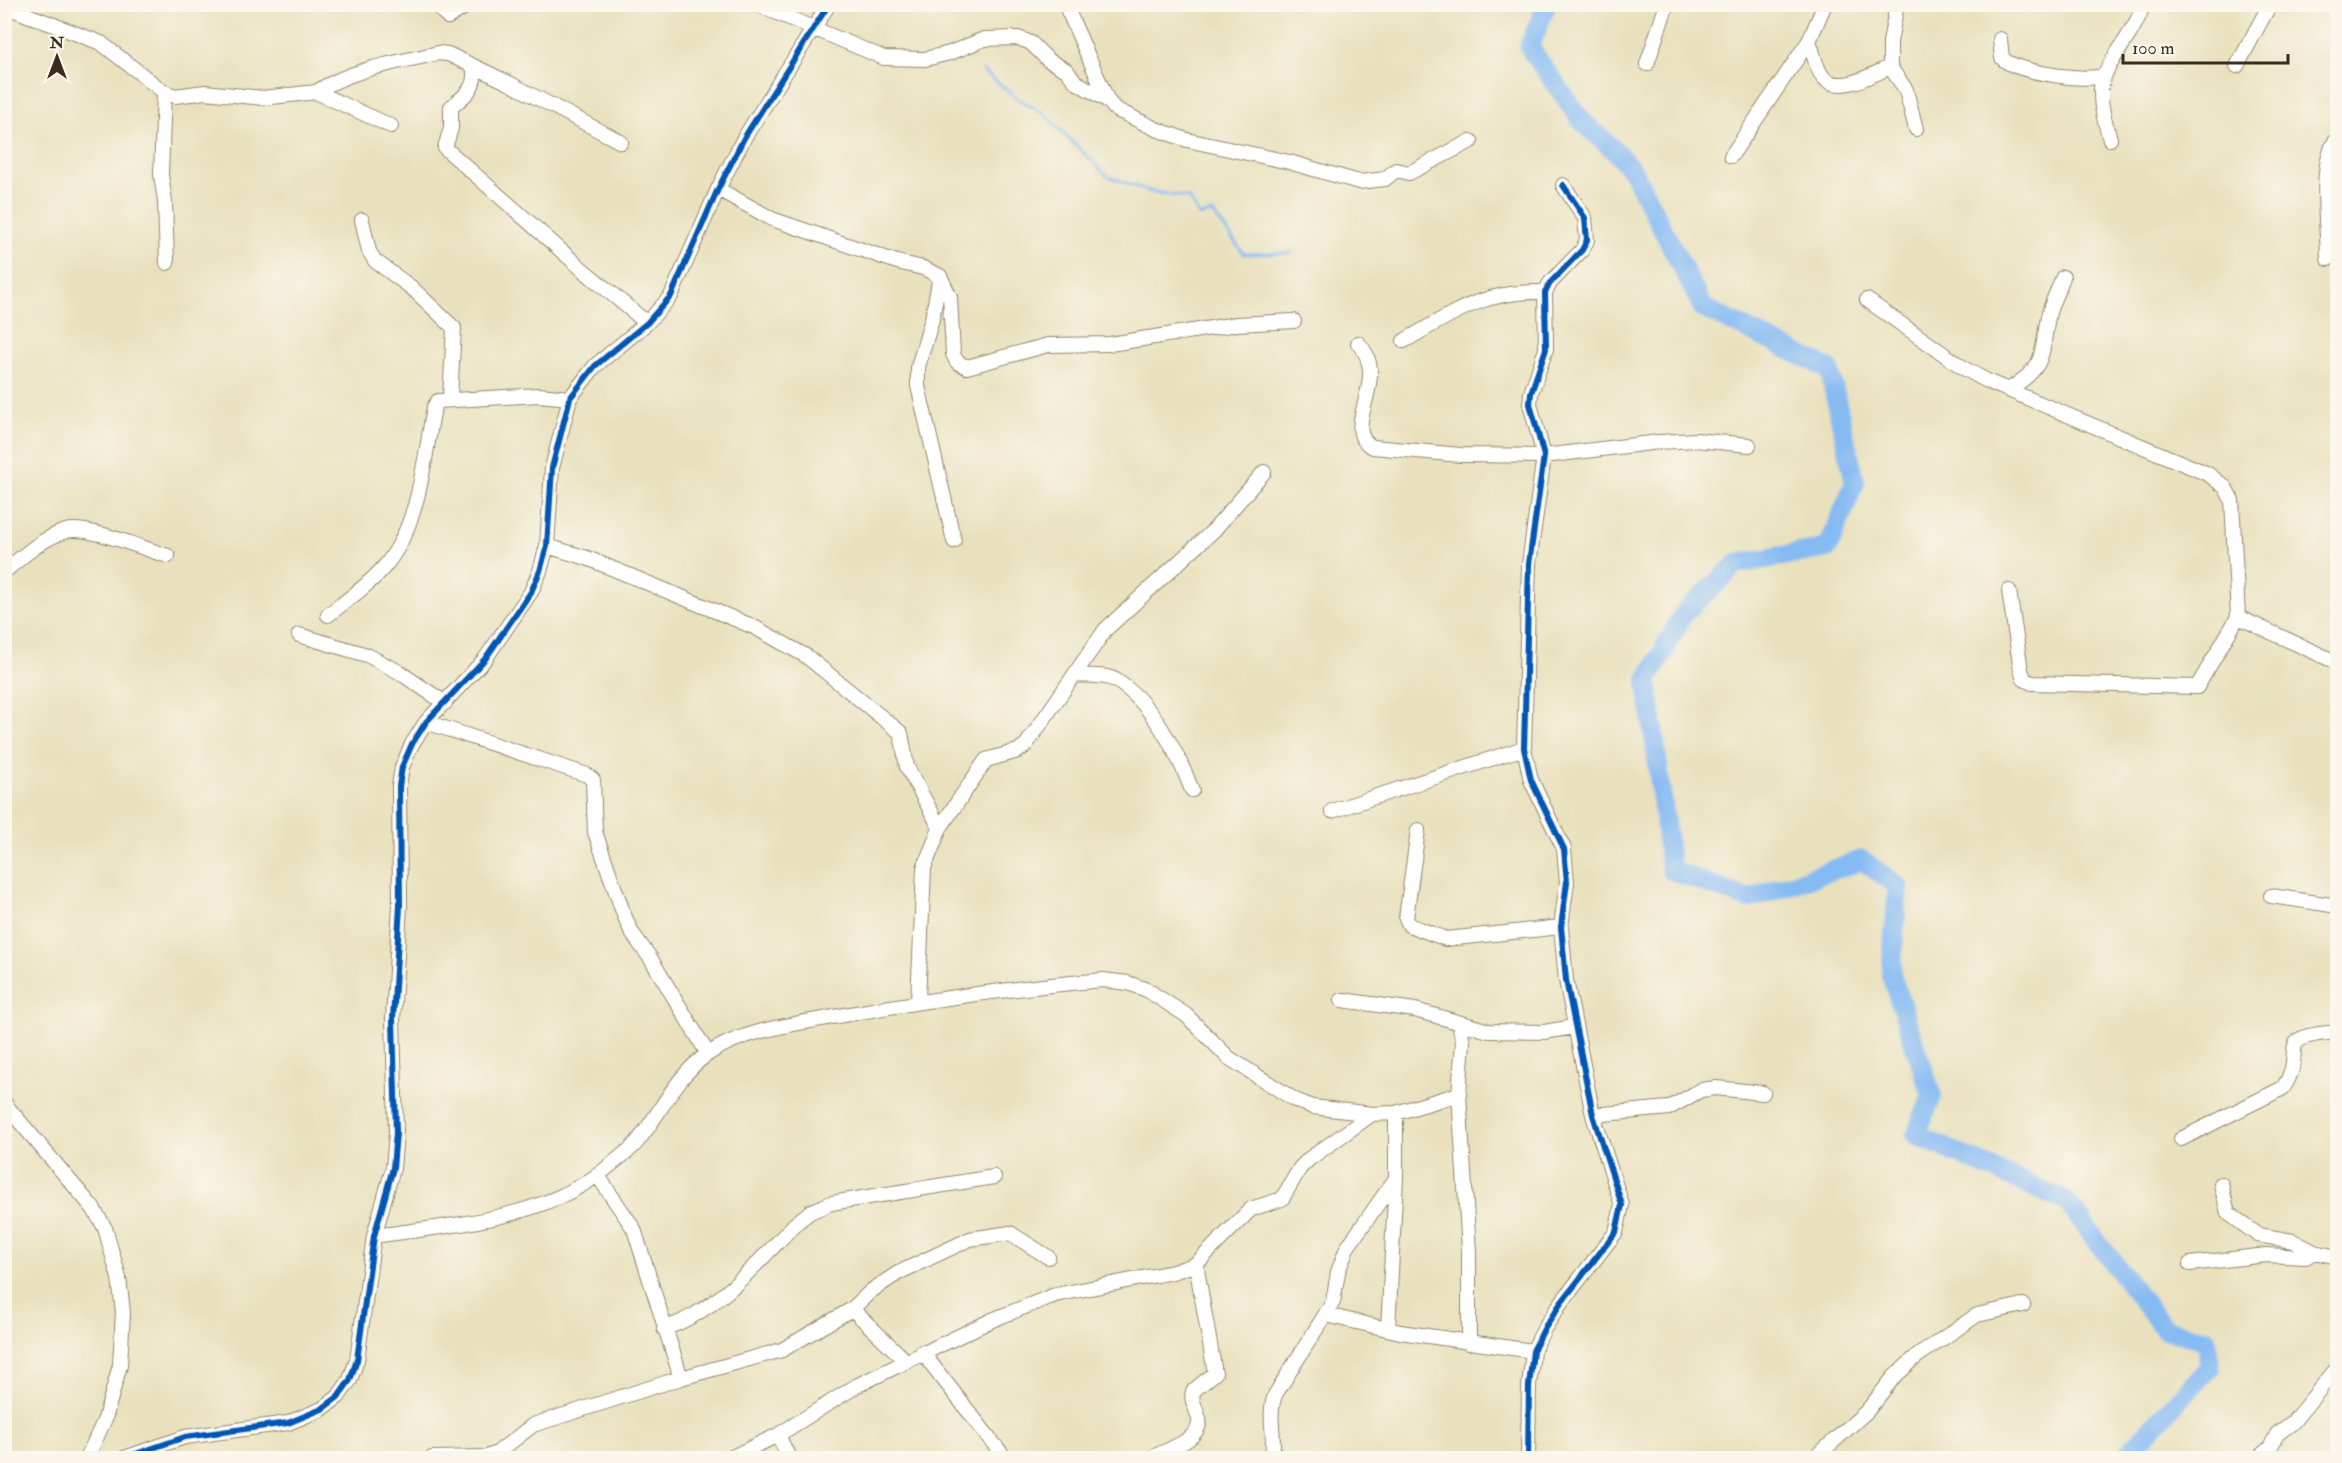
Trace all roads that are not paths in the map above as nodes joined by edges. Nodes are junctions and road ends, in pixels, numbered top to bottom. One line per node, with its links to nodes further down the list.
1 (435, 4): 2 (street)
2 (470, 4)
3 (756, 4): 12 (street)
4 (829, 4): 12 (street)
5 (1065, 4): 22 (street)
6 (1667, 4): 15 (street)
7 (1825, 4): 14 (street)
8 (1897, 4): 17 (street)
9 (2143, 4): 19 (street)
10 (2270, 4): 16 (street)
11 (4, 6): 20 (street)
12 (815, 31): 22 (street); 32 (street)
13 (2000, 39): 19 (street)
14 (1809, 41): 17 (street); 29 (street)
15 (1647, 64)
16 (2237, 66)
17 (1890, 67): 24 (street)
18 (474, 69): 21 (street); 28 (street); 41 (street)
19 (2105, 75): 26 (street)
20 (164, 92): 21 (street); 35 (street)
21 (316, 92): 23 (street)
22 (1108, 101): 27 (street)
23 (391, 126)
24 (1916, 129)
25 (2337, 138): 30 (street)
26 (2110, 139)
27 (1471, 141)
28 (621, 142)
29 (1731, 156)
30 (2331, 174): 34 (street)
31 (1563, 185): 38 (street)
32 (718, 189): 36 (street); 41 (street)
33 (362, 219): 45 (street)
34 (2328, 259)
35 (167, 263)
36 (940, 276): 40 (street); 50 (street)
37 (2064, 277): 44 (street)
38 (1545, 292): 42 (street); 48 (street)
39 (1867, 300): 44 (street)
40 (1294, 321)
41 (647, 322): 46 (street)
42 (1404, 341)
43 (1358, 343): 48 (street)
44 (2010, 389): 56 (street)
45 (450, 398): 46 (street); 55 (street)
46 (570, 398): 51 (street)
47 (1749, 445): 48 (street)
48 (1544, 456): 62 (street)
49 (1264, 472): 59 (street)
50 (954, 542)
51 (547, 546): 60 (street); 65 (street)
52 (168, 556): 53 (street)
53 (4, 572)
54 (2009, 591): 56 (street)
55 (328, 615)
56 (2238, 617): 58 (street)
57 (298, 635): 60 (street)
58 (2337, 663)
59 (1076, 675): 63 (street); 65 (street)
60 (445, 703): 61 (street)
61 (426, 722): 75 (street); 87 (street)
62 (1524, 748): 64 (street); 69 (street)
63 (1192, 790)
64 (1332, 811)
65 (940, 828): 71 (street)
66 (1418, 830): 69 (street)
67 (2271, 896): 68 (street)
68 (2337, 906)
69 (1561, 927): 73 (street)
70 (1342, 1000): 72 (street)
71 (918, 1001): 75 (street); 80 (street)
72 (1459, 1023): 73 (street); 77 (street)
73 (1574, 1027): 81 (street)
74 (2337, 1032): 82 (street)
75 (708, 1054): 83 (street)
76 (1762, 1092): 81 (street)
77 (1459, 1094): 79 (street); 98 (street)
78 (4, 1103): 105 (street)
79 (1396, 1113): 80 (street); 85 (street)
80 (1372, 1114): 91 (street)
81 (1593, 1115): 100 (street)
82 (2181, 1139)
83 (598, 1176): 87 (street); 96 (street)
84 (994, 1177): 96 (street)
85 (1396, 1178): 95 (street); 97 (street)
86 (2221, 1184): 88 (street)
87 (374, 1236): 106 (street)
88 (2314, 1252): 90 (street); 92 (street)
89 (1048, 1257): 94 (street)
90 (2337, 1257)
91 (1197, 1264): 99 (street); 111 (street)
92 (2190, 1264)
93 (2022, 1305): 114 (street)
94 (852, 1309): 101 (street); 103 (street)
95 (1326, 1315): 97 (street); 112 (street)
96 (664, 1329): 103 (street)
97 (1388, 1329): 98 (street)
98 (1469, 1343): 100 (street)
99 (922, 1352): 101 (street); 110 (street)
100 (1533, 1352): 113 (street)
101 (906, 1361): 104 (street)
102 (2337, 1367): 115 (street)
103 (681, 1378): 107 (street)
104 (778, 1435): 108 (street); 109 (street)
105 (87, 1458)
106 (124, 1458)
107 (432, 1458)
108 (730, 1458)
109 (789, 1458)
110 (1005, 1458)
111 (1151, 1458)
112 (1272, 1458)
113 (1528, 1458)
114 (1815, 1458)
115 (2258, 1458)

